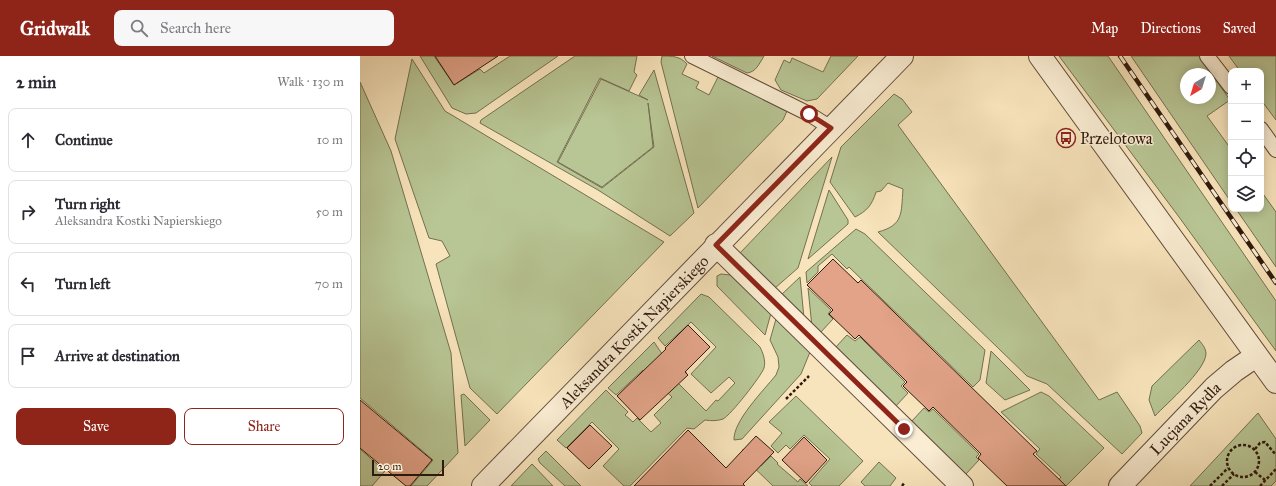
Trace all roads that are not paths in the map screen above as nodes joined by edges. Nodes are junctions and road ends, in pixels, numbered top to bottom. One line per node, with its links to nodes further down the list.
1 (692, 56): 6 (lane)
2 (902, 56): 6 (street, Aleksandra Kostki Napierskiego)
3 (1040, 56): 10 (street)
4 (1207, 56): 5 (lane)
5 (1228, 84)
6 (831, 128): 9 (street, Aleksandra Kostki Napierskiego)
7 (1264, 133): 8 (lane)
8 (1276, 150)
9 (716, 245): 12 (street, Aleksandra Kostki Napierskiego); 13 (street)
10 (1256, 356): 11 (street); 14 (street, Lucjana Rydla)
11 (1276, 382)
12 (483, 486)
13 (962, 486)
14 (1120, 486)

